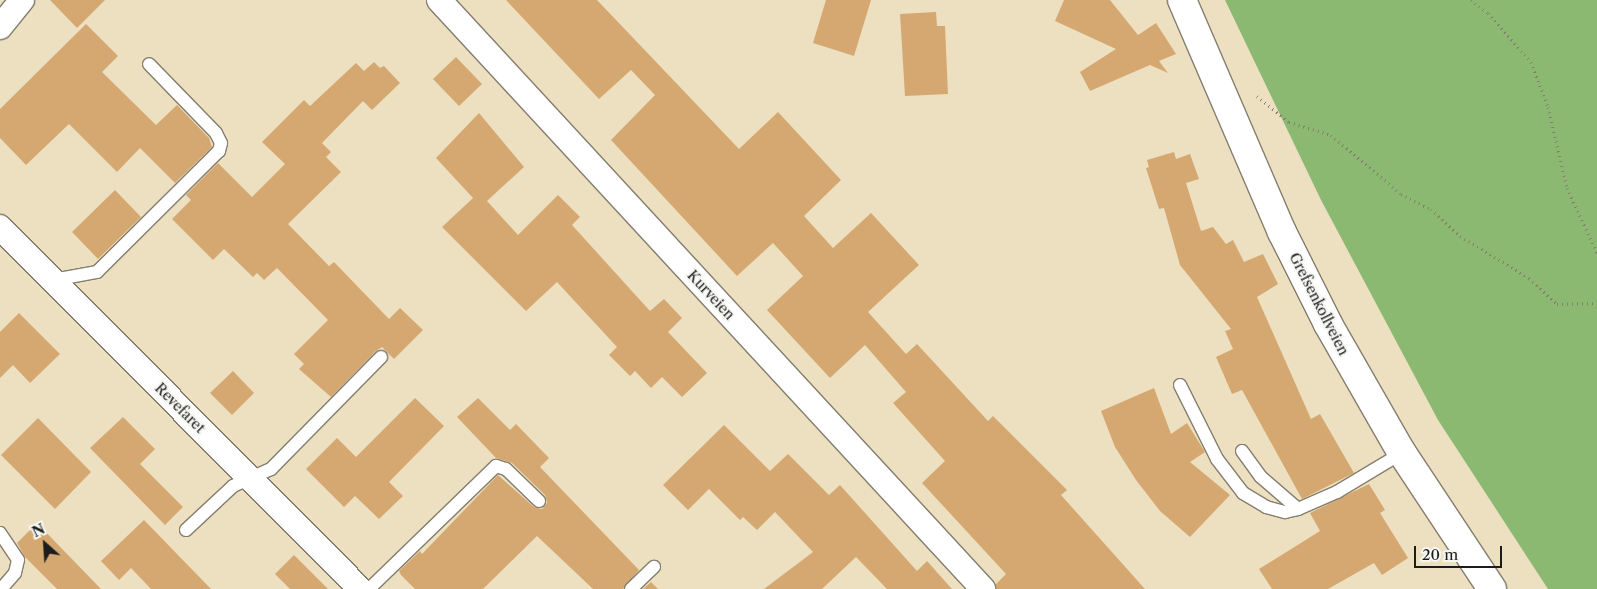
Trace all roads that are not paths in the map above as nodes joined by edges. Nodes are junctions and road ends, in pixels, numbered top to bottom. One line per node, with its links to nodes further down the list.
1 (22, 0): 4 (street)
2 (439, 0): 22 (street, Kurveien)
3 (1182, 0): 11 (street, Grefsenkollveien)
4 (0, 27)
5 (149, 64): 7 (lane)
6 (0, 227): 7 (street, Revefaret)
7 (53, 280): 12 (street, Revefaret)
8 (381, 356): 12 (lane)
9 (1180, 385): 14 (lane)
10 (1242, 451): 14 (lane)
11 (1402, 452): 14 (lane); 23 (street, Grefsenkollveien)
12 (248, 477): 15 (lane); 19 (street, Revefaret)
13 (538, 500): 20 (lane)
14 (1298, 509)
15 (186, 530)
16 (0, 533): 18 (lane)
17 (654, 567): 21 (lane)
18 (1, 589)
19 (360, 589)
20 (369, 589)
21 (631, 589)
22 (983, 589)
23 (1492, 589)

